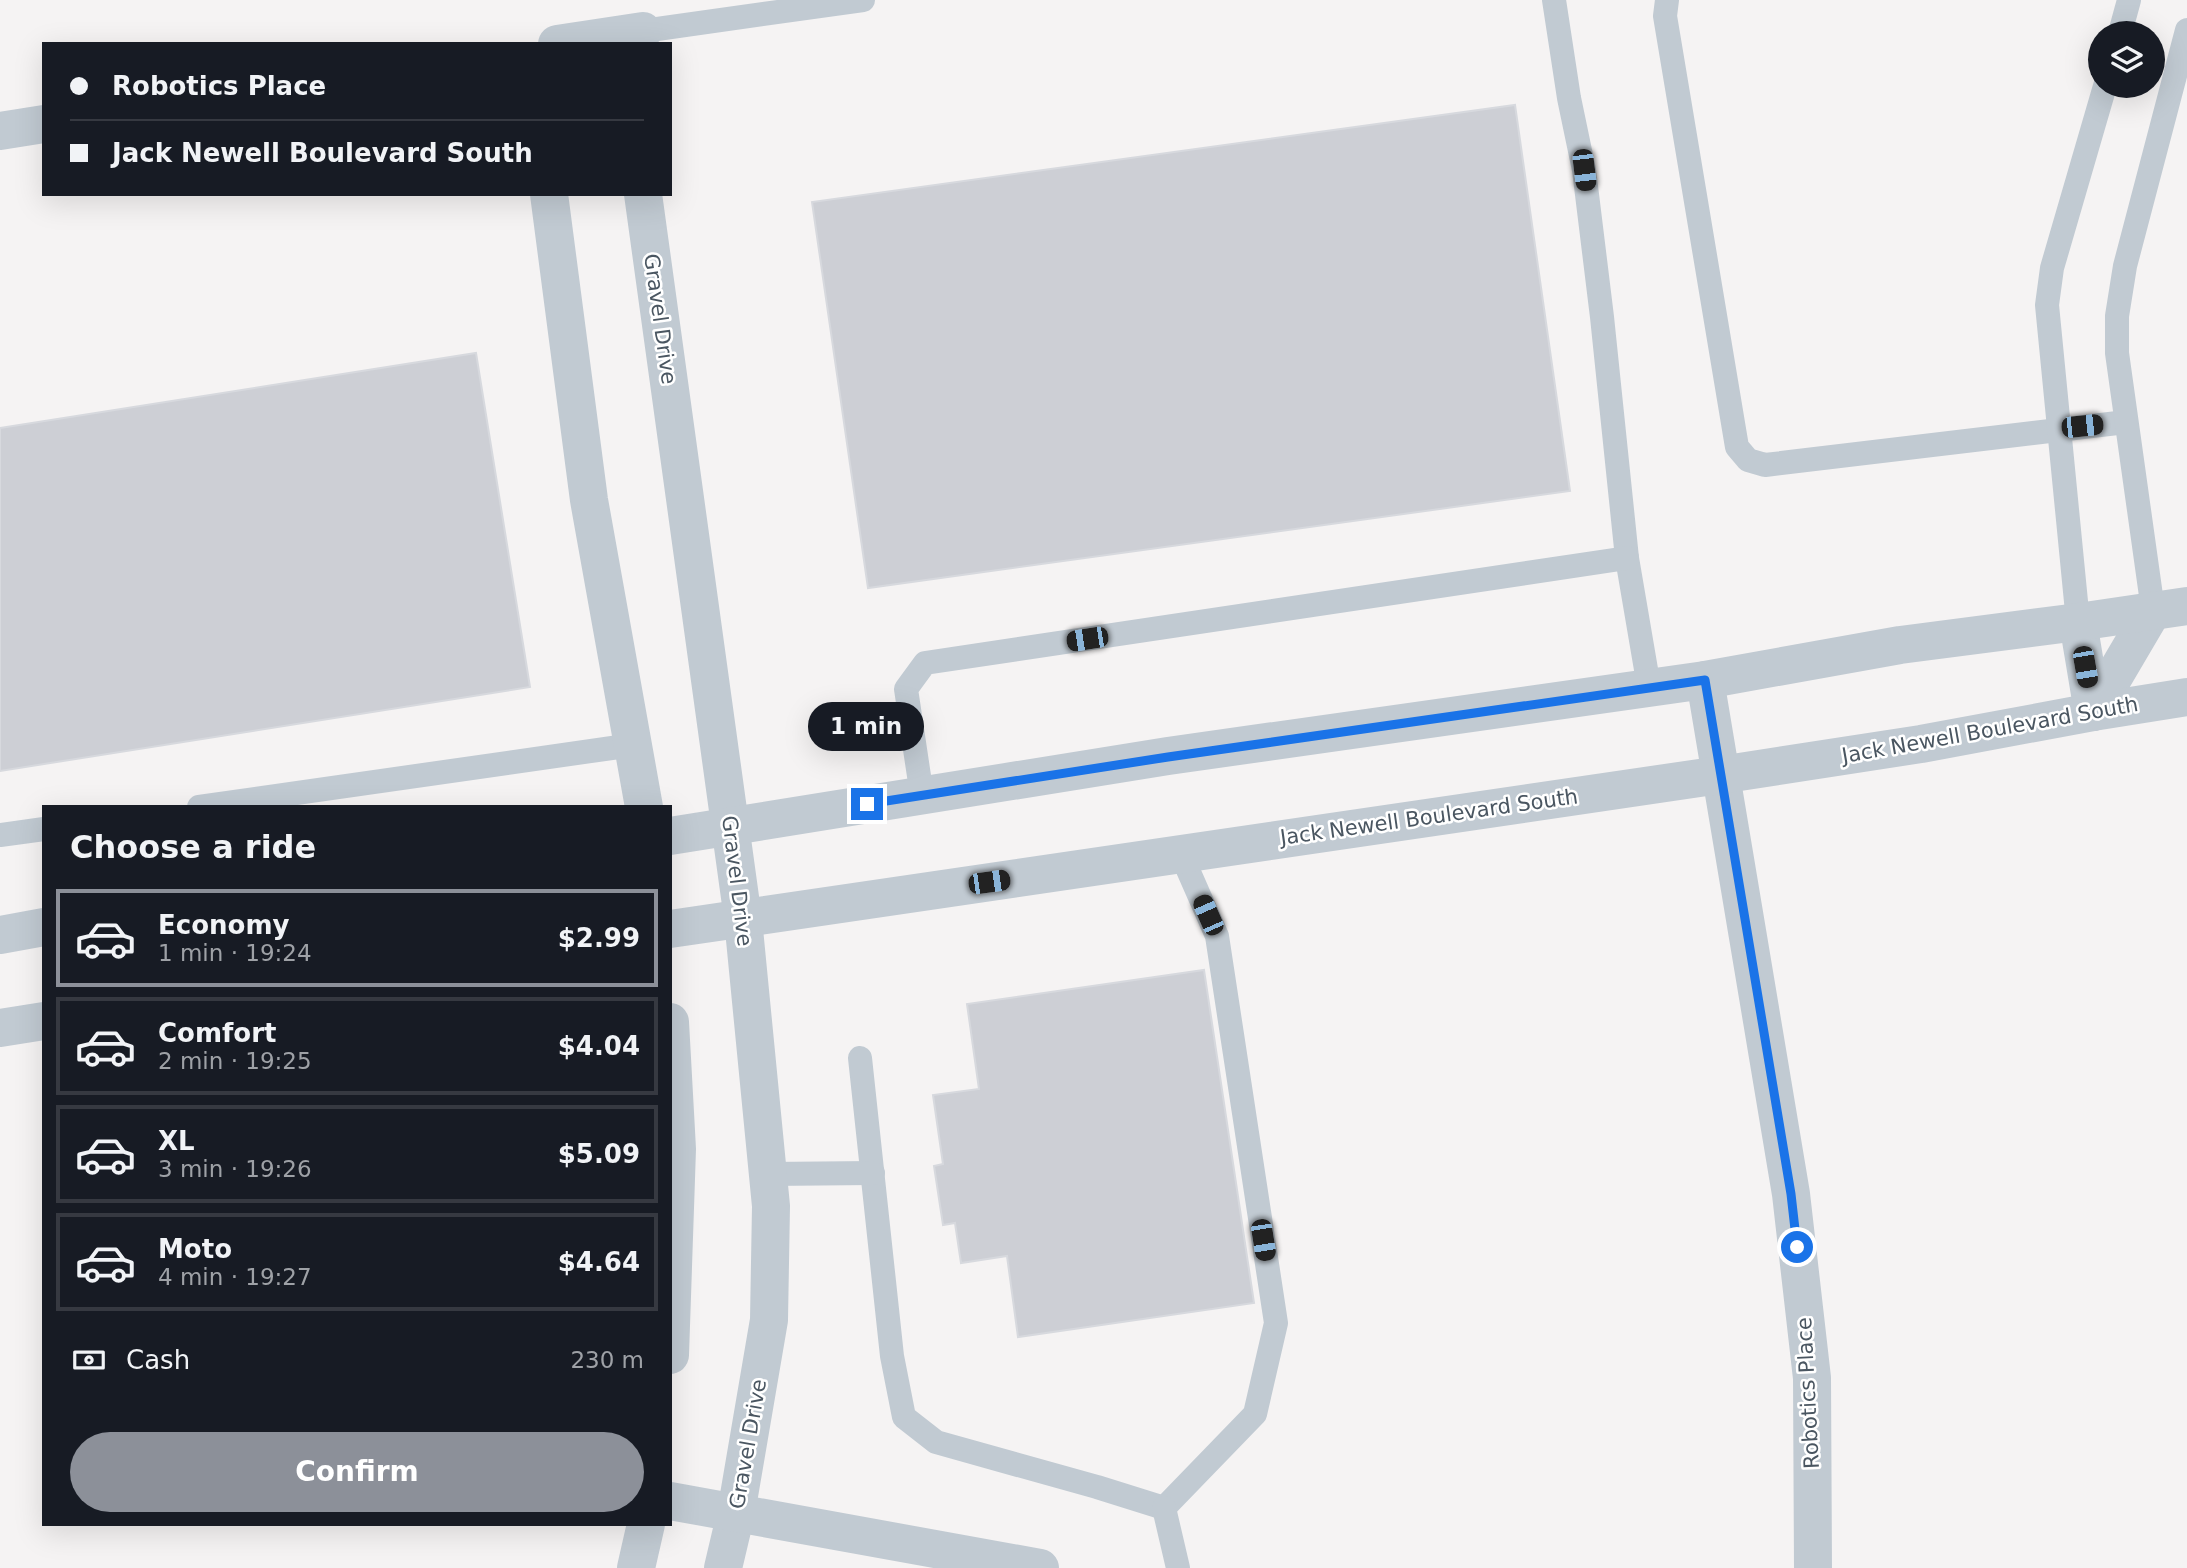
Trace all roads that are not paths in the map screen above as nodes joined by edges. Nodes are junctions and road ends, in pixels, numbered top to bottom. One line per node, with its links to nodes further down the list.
1 (863, 0): 5 (lane)
2 (1554, 0): 17 (lane)
3 (1667, 0): 16 (lane)
4 (2129, 0): 6 (lane)
5 (748, 8): 8 (lane)
6 (2123, 21)
7 (2187, 30): 15 (lane)
8 (624, 37): 9 (street)
9 (576, 42)
10 (2102, 98): 16 (lane)
11 (42, 124): 12 (street)
12 (0, 131)
13 (549, 196): 24 (street)
14 (643, 196): 29 (street, Gravel Drive)
15 (2126, 422): 16 (lane); 18 (lane)
16 (2059, 429): 19 (lane)
17 (1627, 558): 21 (lane); 26 (lane)
18 (2170, 608): 19 (street); 23 (street)
19 (2078, 622): 20 (street); 23 (street)
20 (1705, 680): 21 (street); 25 (street, Robotics Place)
21 (1649, 687): 26 (street)
22 (2187, 697): 23 (street, Jack Newell Boulevard South)
23 (2093, 712): 25 (street, Jack Newell Boulevard South)
24 (633, 745): 27 (lane); 28 (street)
25 (1720, 775): 33 (street, Jack Newell Boulevard South); 53 (street, Robotics Place)
26 (922, 796): 29 (street)
27 (213, 805)
28 (644, 805)
29 (730, 826): 32 (street); 34 (street, Gravel Drive)
30 (42, 829): 31 (lane)
31 (0, 835)
32 (672, 835)
33 (1181, 854): 34 (street, Jack Newell Boulevard South); 46 (lane)
34 (743, 919): 36 (street, Jack Newell Boulevard South); 43 (street, Gravel Drive)
35 (42, 927): 37 (street)
36 (672, 929)
37 (0, 934)
38 (42, 1021): 39 (street)
39 (0, 1028)
40 (672, 1058): 44 (street)
41 (860, 1058): 42 (lane)
42 (873, 1173): 43 (lane); 46 (lane)
43 (768, 1174): 47 (street, Gravel Drive)
44 (672, 1296)
45 (672, 1501): 47 (street)
46 (1164, 1508): 52 (lane)
47 (736, 1513): 50 (street, Gravel Drive); 51 (street)
48 (646, 1526): 49 (street)
49 (636, 1568)
50 (723, 1568)
51 (1040, 1568)
52 (1178, 1568)
53 (1813, 1568)

